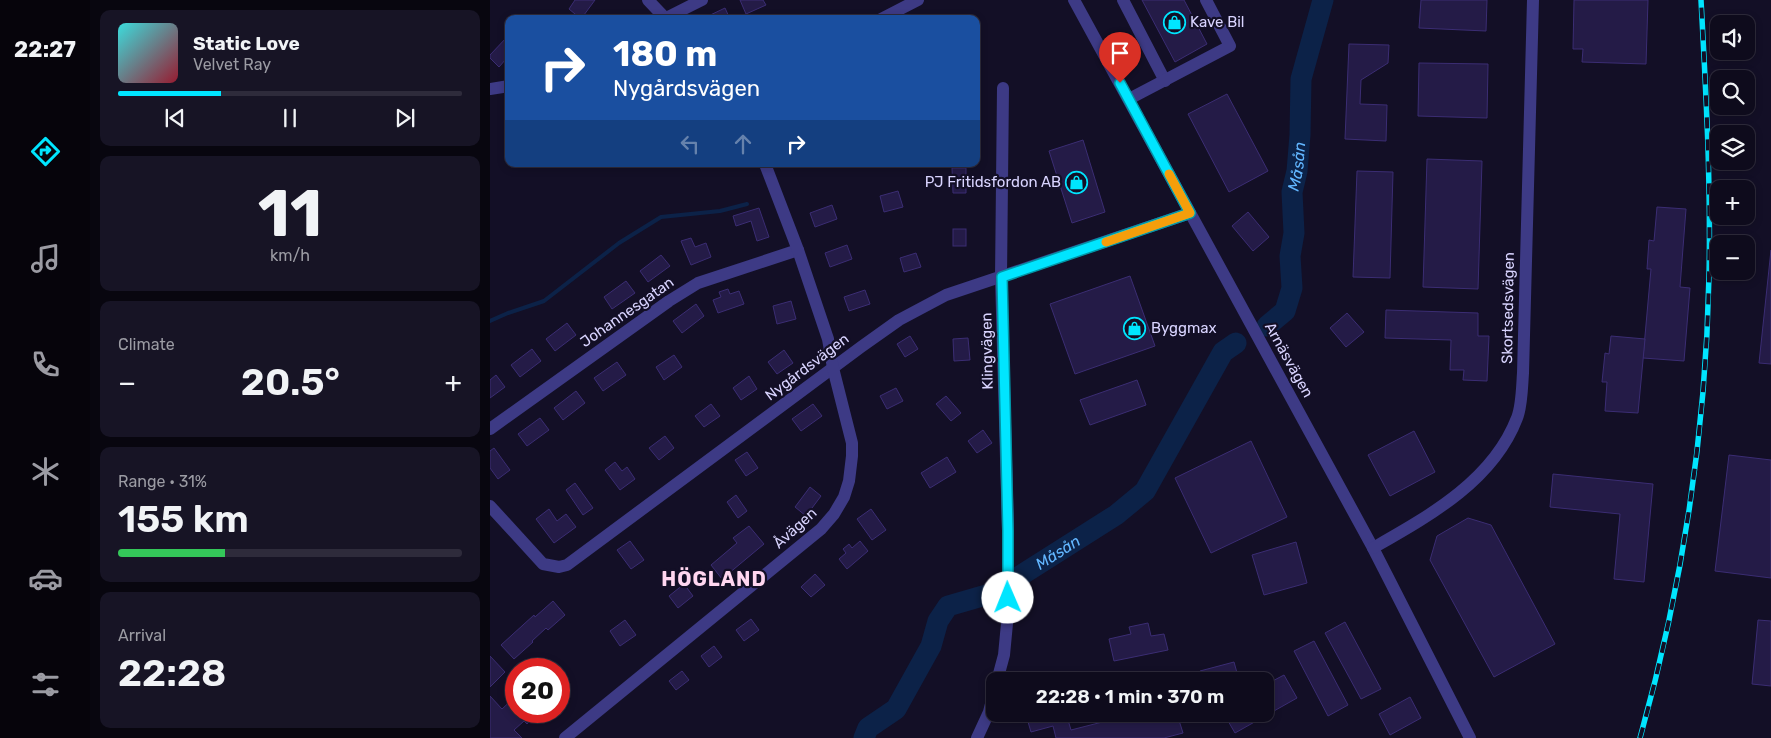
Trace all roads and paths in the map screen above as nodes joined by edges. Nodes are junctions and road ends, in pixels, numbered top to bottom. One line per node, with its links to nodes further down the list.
1 (648, 0): 8 (street)
2 (702, 0): 9 (street)
3 (918, 0): 10 (street)
4 (1074, 0): 15 (street, Arnäsvägen)
5 (1123, 0): 11 (street)
6 (1206, 0): 11 (street)
7 (1533, 0): 23 (street, Skortsedsvägen)
8 (662, 15)
9 (674, 15)
10 (888, 15)
11 (1165, 81): 15 (street)
12 (505, 87): 14 (street)
13 (1002, 88): 19 (street, Klingvägen)
14 (490, 89)
15 (1129, 100): 17 (street, Arnäsvägen)
16 (766, 167): 18 (street)
17 (1190, 213): 19 (street, Nygårdsvägen); 23 (street, Arnäsvägen)
18 (798, 250): 20 (street); 21 (street, Johannesgatan)
19 (1002, 277): 20 (street, Nygårdsvägen); 24 (street, Klingvägen)
20 (833, 368): 22 (street, Nygårdsvägen); 26 (street, Åvägen)
21 (490, 429)
22 (490, 506)
23 (1373, 548): 28 (street, Arnäsvägen)
24 (999, 672)
25 (986, 718): 27 (street)
26 (565, 738)
27 (977, 738)
28 (1470, 738)

